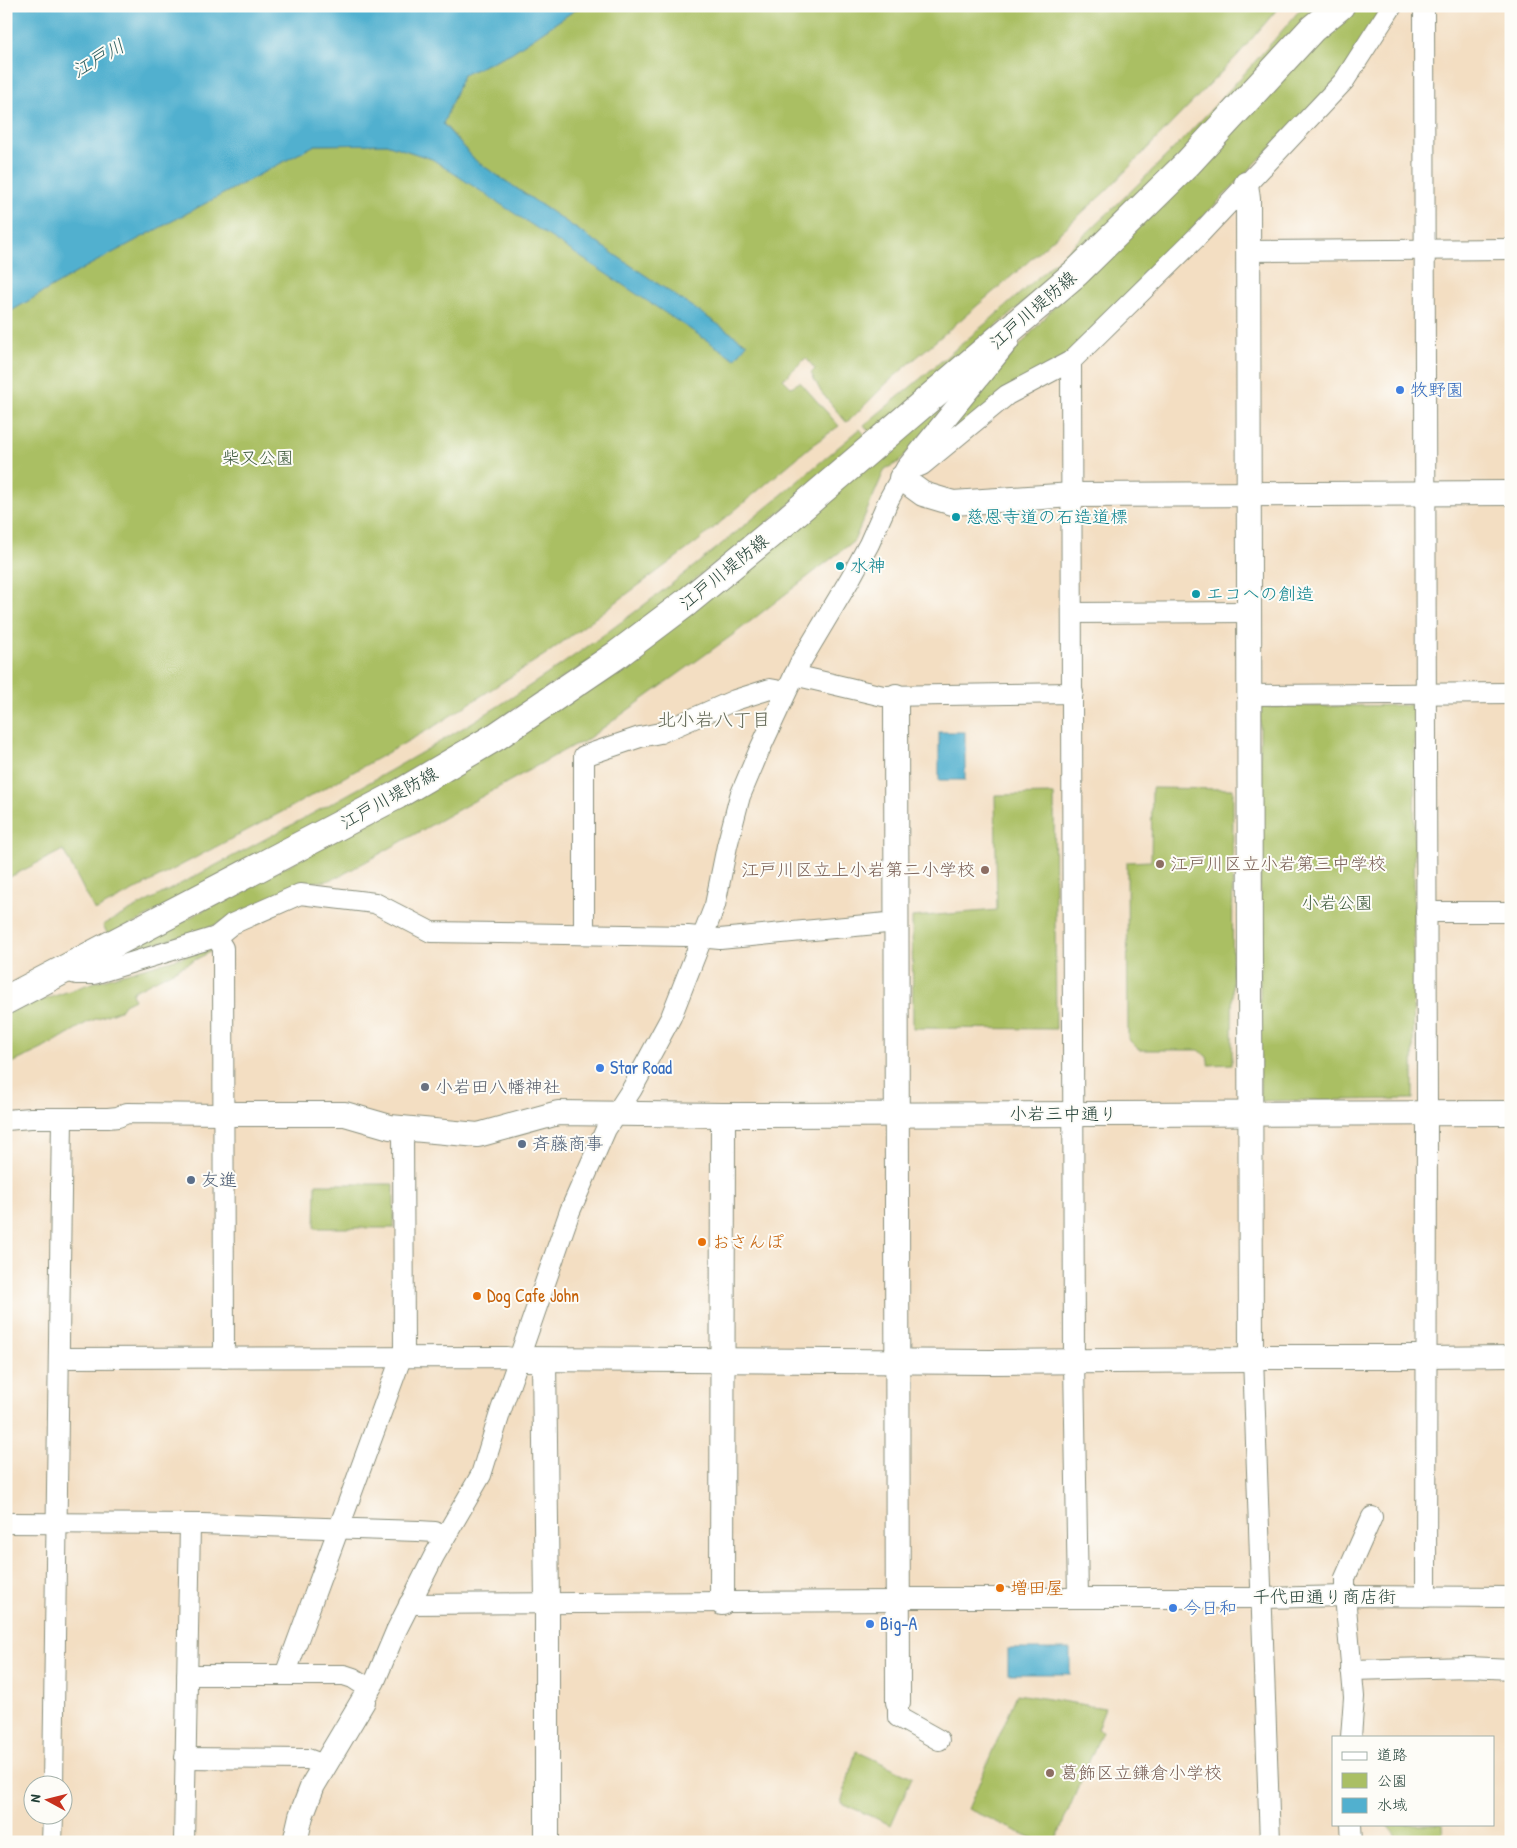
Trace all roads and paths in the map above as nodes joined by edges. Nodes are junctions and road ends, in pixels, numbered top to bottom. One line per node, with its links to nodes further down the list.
1 (1340, 6): 8 (main road, 江戸川堤防線)
2 (1392, 6): 4 (street)
3 (1424, 6): 6 (street)
4 (1246, 184): 7 (street); 9 (street)
5 (1511, 249): 6 (street)
6 (1425, 250): 7 (street); 13 (street)
7 (1248, 251): 12 (street)
8 (1030, 313): 10 (street); 29 (main road, 江戸川堤防線)
9 (1072, 360): 10 (street); 14 (street)
10 (903, 475): 14 (street); 17 (street)
11 (1511, 493): 13 (street)
12 (1249, 494): 13 (street); 14 (street); 15 (street)
13 (1426, 494): 19 (street)
14 (1072, 495): 16 (street)
15 (1248, 612): 16 (street); 21 (street)
16 (1073, 613): 18 (street)
17 (790, 683): 22 (street); 26 (street); 28 (street)
18 (1072, 693): 22 (street); 35 (street)
19 (1426, 693): 20 (street); 21 (street); 23 (street)
20 (1511, 693)
21 (1249, 694): 38 (street)
22 (896, 696): 25 (street)
23 (1426, 912): 24 (street); 32 (street)
24 (1511, 912)
25 (897, 922): 28 (street); 37 (street)
26 (584, 934): 27 (street); 28 (street)
27 (216, 937): 29 (street); 33 (street)
28 (702, 938): 34 (street)
29 (62, 970): 30 (main road, 江戸川堤防線)
30 (6, 1000)
31 (1511, 1112): 32 (street, 小岩三中通り)
32 (1427, 1113): 38 (street, 小岩三中通り); 44 (street)
33 (224, 1114): 39 (street); 41 (street, 小岩三中通り); 46 (street)
34 (616, 1114): 36 (street, 小岩三中通り); 41 (street, 小岩三中通り); 48 (street)
35 (1074, 1114): 37 (street, 小岩三中通り); 38 (street, 小岩三中通り); 52 (street)
36 (723, 1115): 37 (street, 小岩三中通り); 50 (street)
37 (897, 1115): 51 (street)
38 (1251, 1115): 43 (street)
39 (62, 1118): 40 (street); 45 (street)
40 (6, 1120)
41 (403, 1128): 47 (street)
42 (1511, 1356): 44 (street)
43 (1252, 1357): 44 (street); 52 (street); 63 (street)
44 (1427, 1357): 61 (street)
45 (59, 1358): 46 (street); 55 (street)
46 (224, 1358): 47 (street)
47 (402, 1358): 48 (street); 57 (street)
48 (519, 1359): 49 (street); 58 (street)
49 (544, 1360): 50 (street); 65 (street)
50 (723, 1360): 51 (street); 66 (street)
51 (898, 1361): 52 (street); 64 (street)
52 (1074, 1362): 60 (street)
53 (1372, 1517): 59 (street)
54 (6, 1523): 55 (street)
55 (57, 1524): 56 (street); 78 (street)
56 (190, 1525): 57 (street); 71 (street)
57 (340, 1528): 58 (street); 70 (street)
58 (444, 1538): 67 (street)
59 (1345, 1596): 61 (street, 千代田通り商店街); 63 (street, 千代田通り商店街); 69 (street)
60 (1078, 1597): 63 (street, 千代田通り商店街); 64 (street, 千代田通り商店街)
61 (1426, 1597): 62 (street, 千代田通り商店街)
62 (1511, 1597)
63 (1262, 1598): 85 (street)
64 (898, 1600): 66 (street, 千代田通り商店街); 73 (street)
65 (547, 1603): 66 (street, 千代田通り商店街); 67 (street, 千代田通り商店街); 84 (street)
66 (722, 1603)
67 (410, 1604): 72 (street)
68 (1511, 1669): 69 (street)
69 (1351, 1670): 74 (street)
70 (285, 1674): 71 (street); 72 (street)
71 (187, 1675): 76 (street)
72 (367, 1695): 77 (street)
73 (898, 1702): 75 (street)
74 (1351, 1736)
75 (939, 1740)
76 (185, 1758): 77 (street); 82 (street)
77 (324, 1765): 83 (street)
78 (53, 1776)
79 (53, 1826): 81 (street)
80 (1351, 1826): 86 (street)
81 (52, 1842)
82 (184, 1842)
83 (295, 1842)
84 (547, 1842)
85 (1270, 1842)
86 (1352, 1842)

